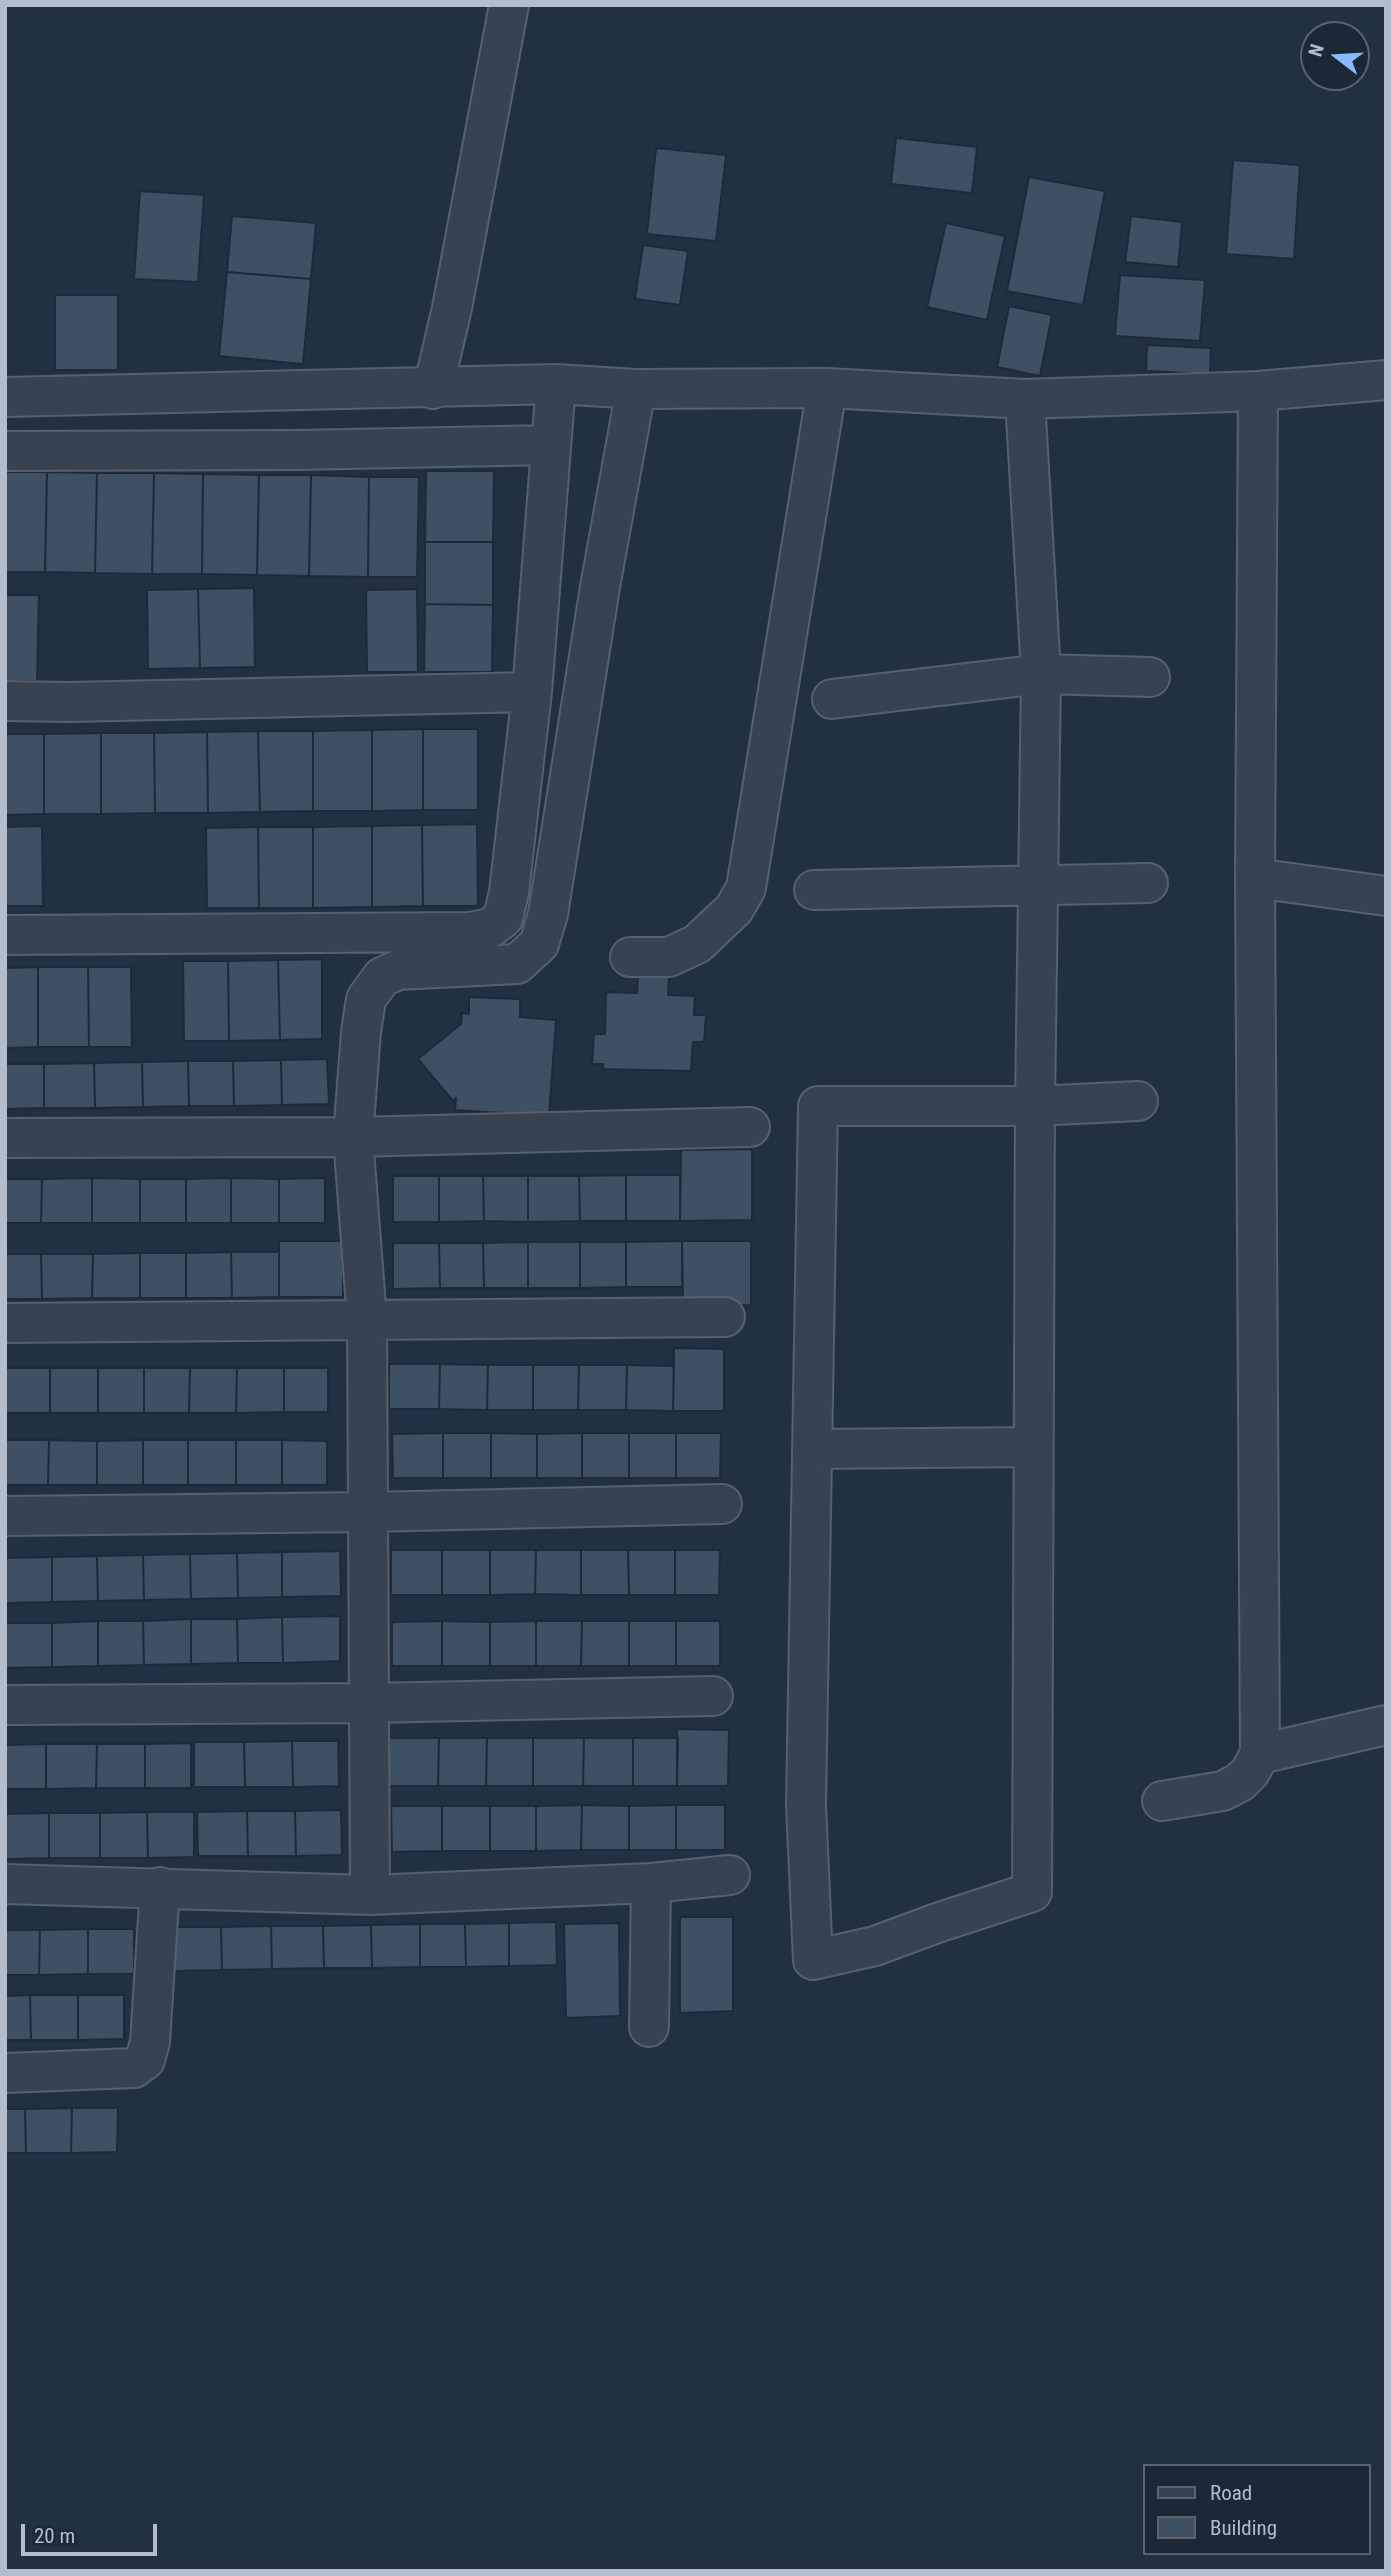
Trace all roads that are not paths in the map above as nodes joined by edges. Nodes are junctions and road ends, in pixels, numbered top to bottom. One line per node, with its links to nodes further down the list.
1 (509, 5): 5 (street)
2 (1386, 380): 7 (street)
3 (556, 384): 5 (street); 6 (street); 10 (street)
4 (827, 388): 6 (street); 9 (street); 23 (street)
5 (433, 389): 8 (street)
6 (636, 389): 27 (street)
7 (1258, 391): 9 (street); 17 (street)
8 (5, 397)
9 (1025, 399): 12 (street)
10 (551, 444): 11 (street); 14 (street)
11 (5, 451)
12 (1041, 674): 13 (street); 15 (street); 19 (street)
13 (1150, 677)
14 (532, 692): 16 (street); 22 (street)
15 (832, 699)
16 (5, 701)
17 (1255, 878): 21 (street); 41 (street)
18 (1148, 883): 19 (street)
19 (1037, 887): 20 (street); 25 (street)
20 (814, 890)
21 (1386, 896)
22 (5, 935)
23 (630, 957)
24 (1138, 1101): 25 (street)
25 (1035, 1106): 32 (street); 33 (street)
26 (750, 1126): 27 (street)
27 (353, 1137): 28 (street); 30 (street)
28 (5, 1138)
29 (726, 1317): 30 (street)
30 (367, 1320): 31 (street); 35 (street)
31 (5, 1323)
32 (1032, 1447): 33 (street); 33 (street)
33 (812, 1449)
34 (722, 1504): 35 (street)
35 (368, 1512): 36 (street); 38 (street)
36 (5, 1516)
37 (713, 1696): 38 (street)
38 (370, 1703): 39 (street); 47 (street)
39 (5, 1705)
40 (1384, 1719): 41 (street)
41 (1260, 1754): 42 (street)
42 (1163, 1801)
43 (730, 1875): 44 (street)
44 (651, 1883): 47 (street); 48 (street)
45 (5, 1884): 46 (street)
46 (160, 1887): 47 (street); 49 (street)
47 (370, 1895)
48 (649, 2028)
49 (5, 2074)

